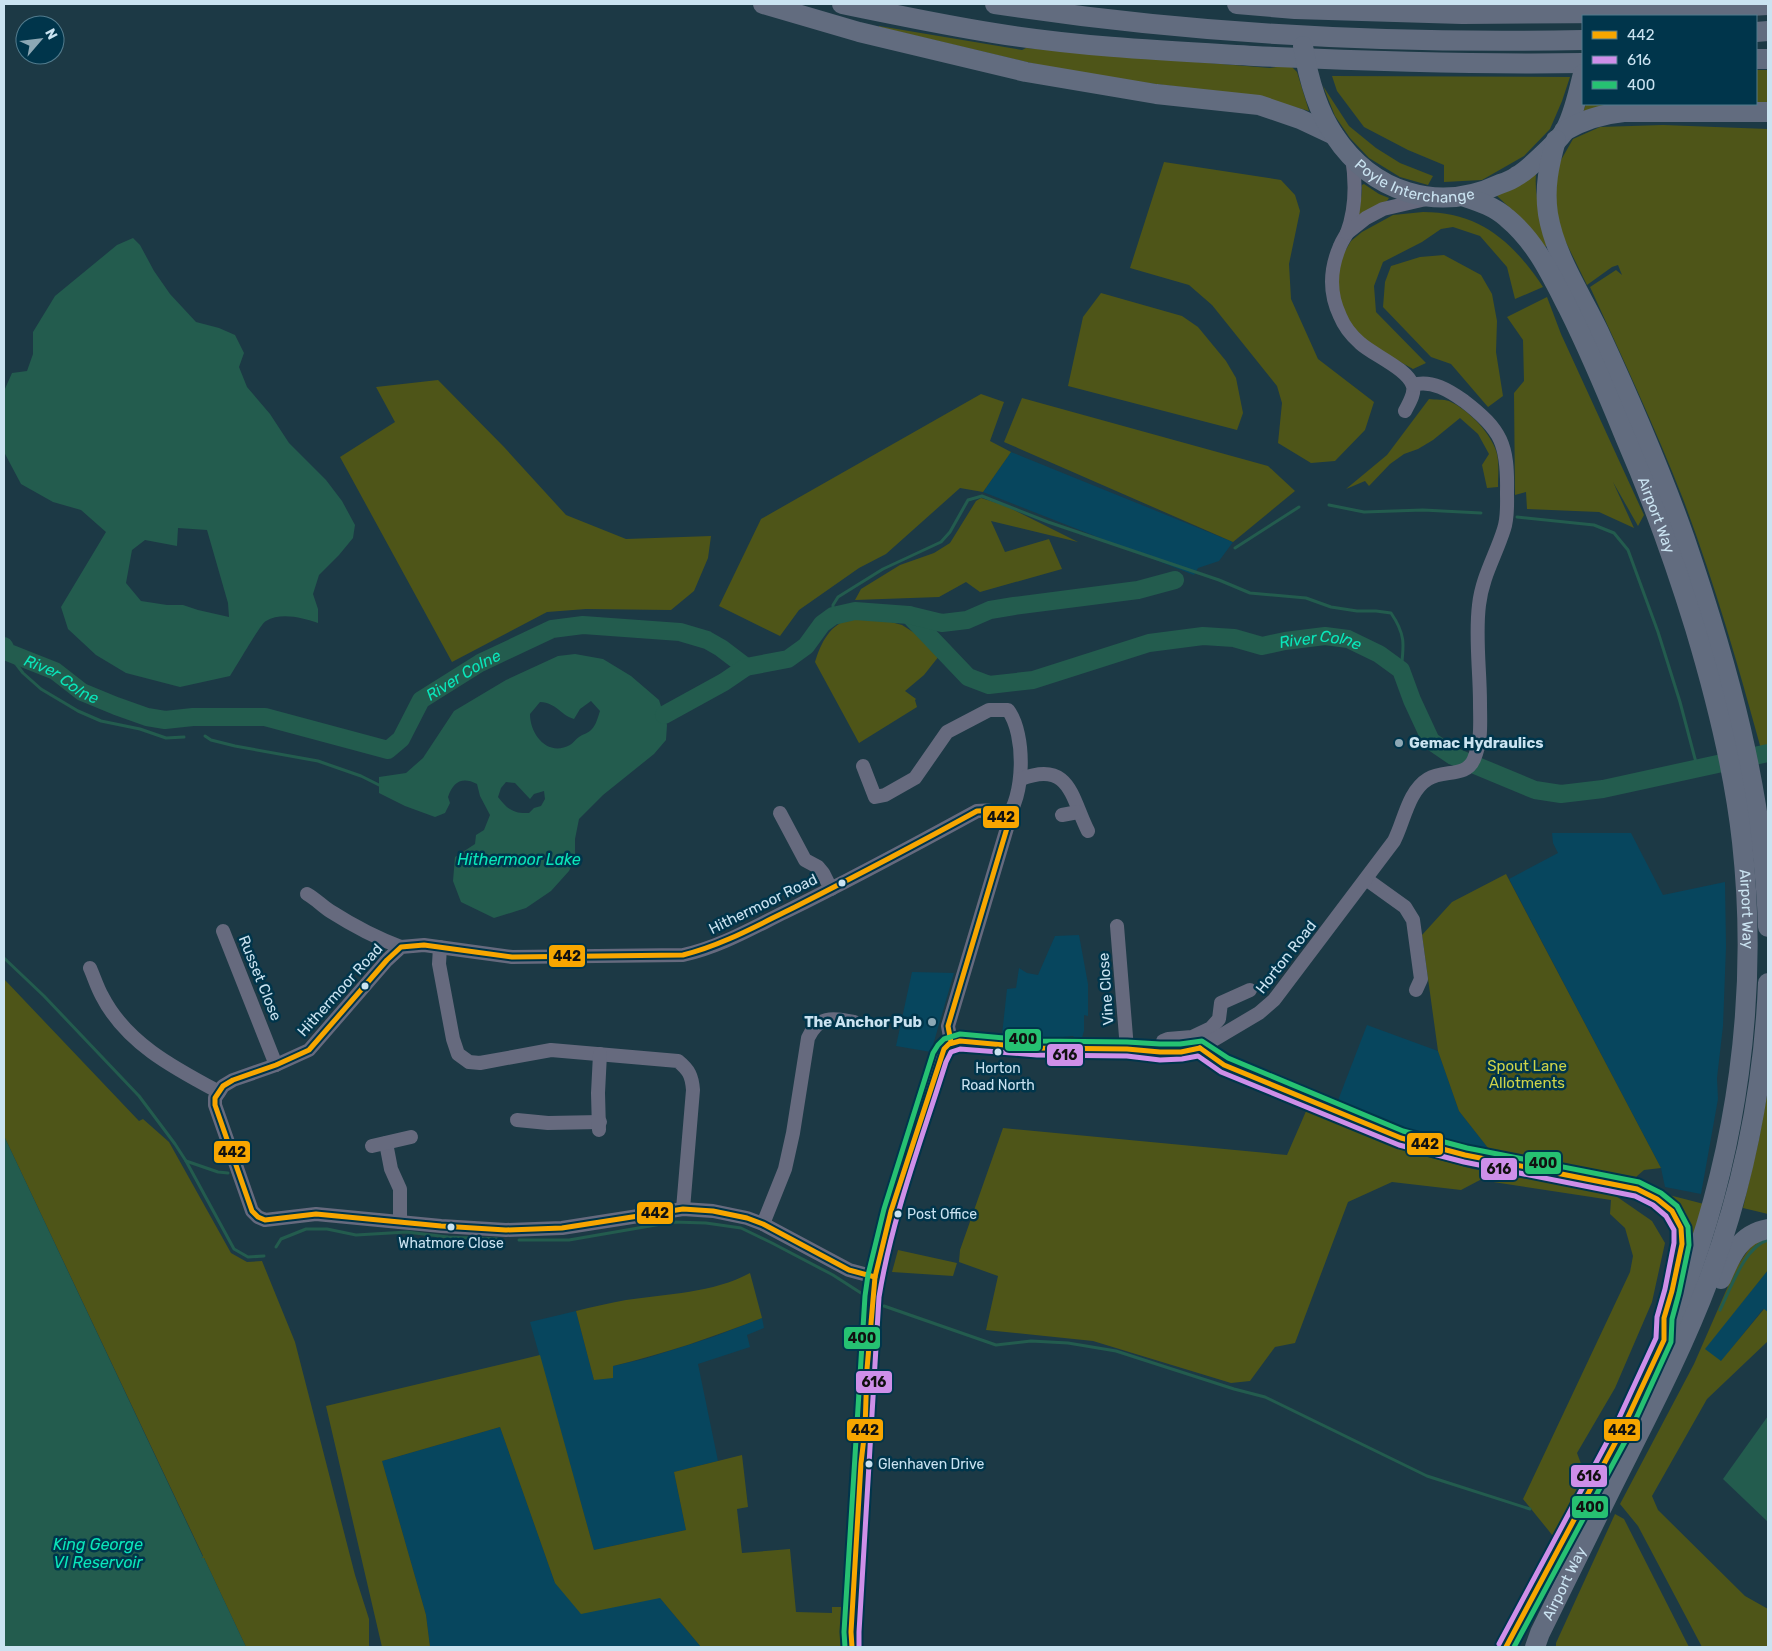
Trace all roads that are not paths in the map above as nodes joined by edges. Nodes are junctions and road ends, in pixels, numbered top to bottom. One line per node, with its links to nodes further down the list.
1 (763, 4): 11 (highway)
2 (842, 4): 8 (highway)
3 (995, 4): 7 (highway)
4 (1237, 4): 6 (highway)
5 (1305, 4): 11 (highway, Poyle Interchange)
6 (1768, 5)
7 (1582, 40)
8 (1582, 63)
9 (1581, 80): 12 (highway, Poyle Interchange)
10 (1768, 112): 12 (highway)
11 (1334, 135): 13 (highway, Poyle Interchange)
12 (1560, 136): 14 (highway, Poyle Interchange); 19 (highway, Airport Way)
13 (1352, 157): 15 (highway, Poyle Interchange); 16 (street)
14 (1465, 196): 15 (highway, Poyle Interchange); 19 (highway, Airport Way)
15 (1429, 198): 16 (street)
16 (1347, 233): 17 (street)
17 (1413, 385): 18 (street); 28 (street, Horton Road)
18 (1405, 410)
19 (1737, 747): 21 (highway, Airport Way)
20 (863, 766): 22 (street)
21 (1742, 774): 31 (highway, Airport Way); 60 (highway, Airport Way)
22 (1021, 779): 23 (street); 26 (street)
23 (1078, 812): 25 (street); 27 (street)
24 (780, 813): 29 (street)
25 (1062, 814)
26 (1005, 820): 29 (street, Hithermoor Road); 43 (street)
27 (1088, 831)
28 (1366, 879): 41 (street); 44 (street, Horton Road)
29 (831, 889): 36 (street, Hithermoor Road)
30 (308, 894): 34 (street)
31 (1768, 927)
32 (224, 931): 48 (street, Russet Close)
33 (1121, 931): 45 (street, Vine Close)
34 (380, 940): 35 (street); 37 (street)
35 (401, 947): 36 (street, Hithermoor Road); 37 (street, Hithermoor Road)
36 (440, 948): 47 (street)
37 (387, 960): 48 (street, Hithermoor Road)
38 (90, 968): 49 (street)
39 (1768, 984): 61 (highway, Airport Way)
40 (1250, 990): 46 (street)
41 (1416, 990)
42 (854, 1022): 57 (street)
43 (951, 1042): 45 (street, Horton Road); 59 (street)
44 (1200, 1048): 46 (street, Horton Road); 54 (street)
45 (1127, 1049): 46 (street, Horton Road)
46 (1160, 1052)
47 (600, 1054): 50 (street); 55 (street)
48 (276, 1065): 49 (street, Hithermoor Road)
49 (219, 1092): 56 (street)
50 (517, 1120)
51 (411, 1137): 52 (street)
52 (386, 1143): 53 (street); 56 (street)
53 (372, 1146)
54 (1637, 1189): 60 (highway)
55 (683, 1209): 56 (street); 57 (street)
56 (400, 1222)
57 (763, 1224): 59 (street)
58 (1768, 1229): 61 (highway)
59 (875, 1277): 62 (street)
60 (1664, 1340): 63 (highway, Airport Way)
61 (1668, 1376): 64 (highway, Airport Way)
62 (852, 1647)
63 (1506, 1647)
64 (1535, 1647)

